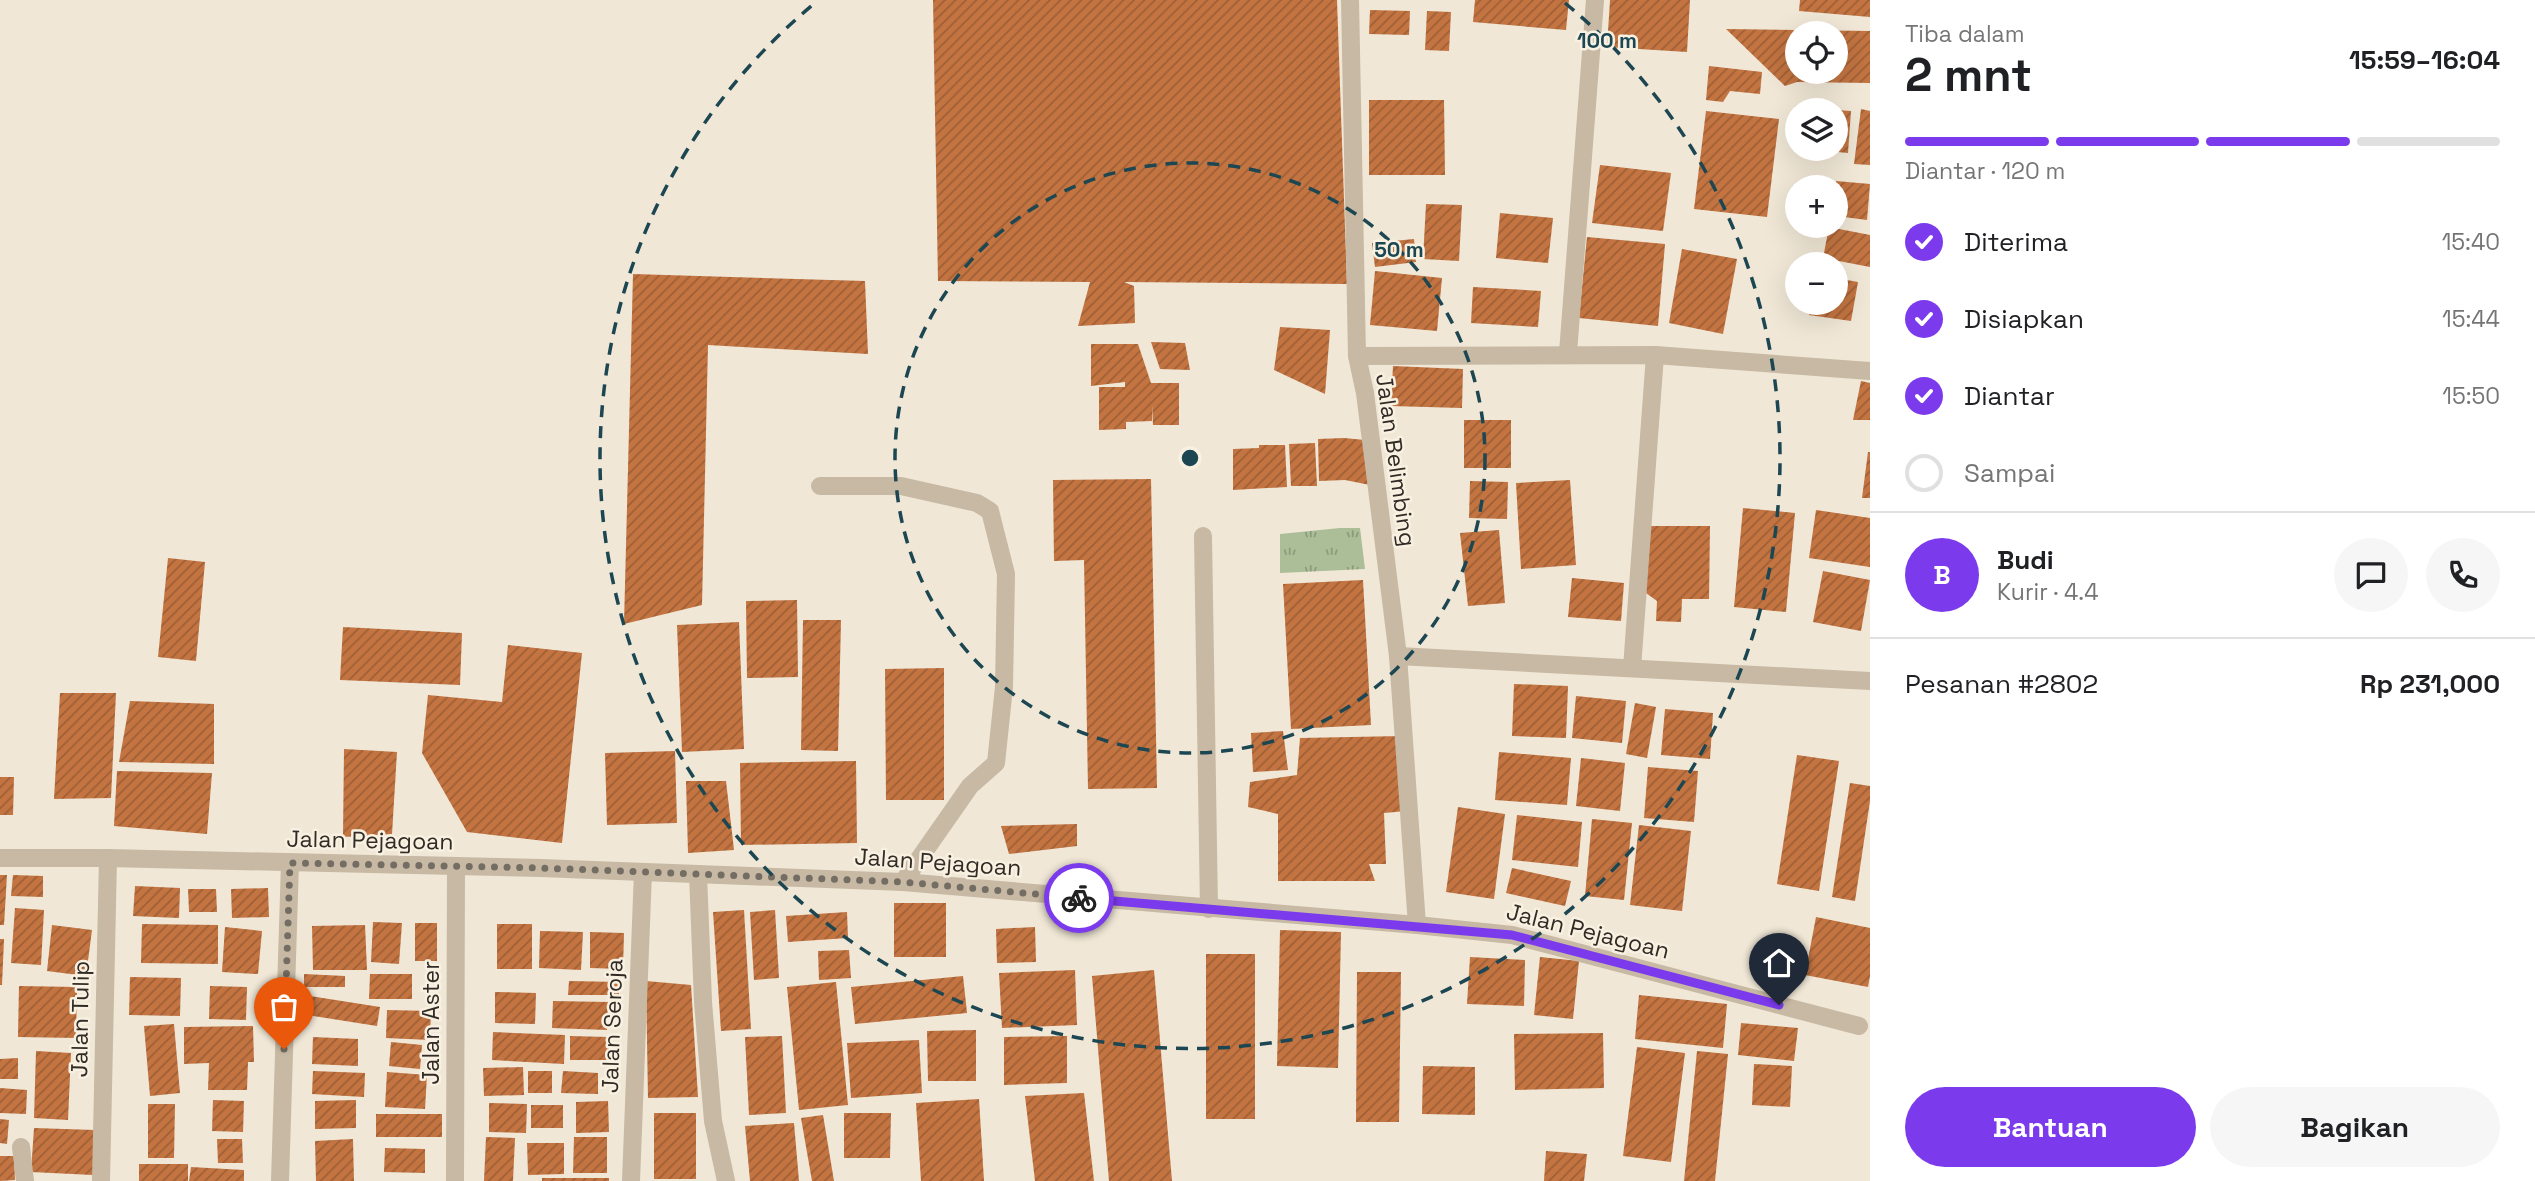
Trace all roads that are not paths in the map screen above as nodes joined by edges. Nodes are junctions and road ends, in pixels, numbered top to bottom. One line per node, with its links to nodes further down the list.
1 (1350, 0): 5 (street, Jalan Belimbing)
2 (1595, 0): 3 (street)
3 (1568, 354): 4 (street); 5 (street)
4 (1655, 355): 6 (street); 10 (street)
5 (1357, 356): 9 (street, Jalan Belimbing)
6 (1870, 371)
7 (820, 486): 18 (street)
8 (1203, 536): 19 (street)
9 (1398, 656): 10 (street); 20 (street, Jalan Belimbing)
10 (1632, 668): 11 (street)
11 (1870, 681)
12 (0, 858): 13 (street, Jalan Pejagoan)
13 (108, 858): 14 (street, Jalan Pejagoan); 24 (street, Jalan Tulip)
14 (290, 863): 15 (street, Jalan Pejagoan); 25 (street)
15 (456, 866): 16 (street, Jalan Pejagoan); 26 (street, Jalan Aster)
16 (643, 872): 17 (street, Jalan Pejagoan); 27 (street, Jalan Seroja)
17 (698, 874): 18 (street, Jalan Pejagoan); 28 (street)
18 (903, 882): 19 (street, Jalan Pejagoan)
19 (1209, 909): 20 (street, Jalan Pejagoan)
20 (1418, 925): 21 (street, Jalan Pejagoan)
21 (1859, 1026)
22 (20, 1146): 23 (street)
23 (25, 1181)
24 (101, 1181)
25 (280, 1181)
26 (455, 1181)
27 (631, 1181)
28 (726, 1181)

